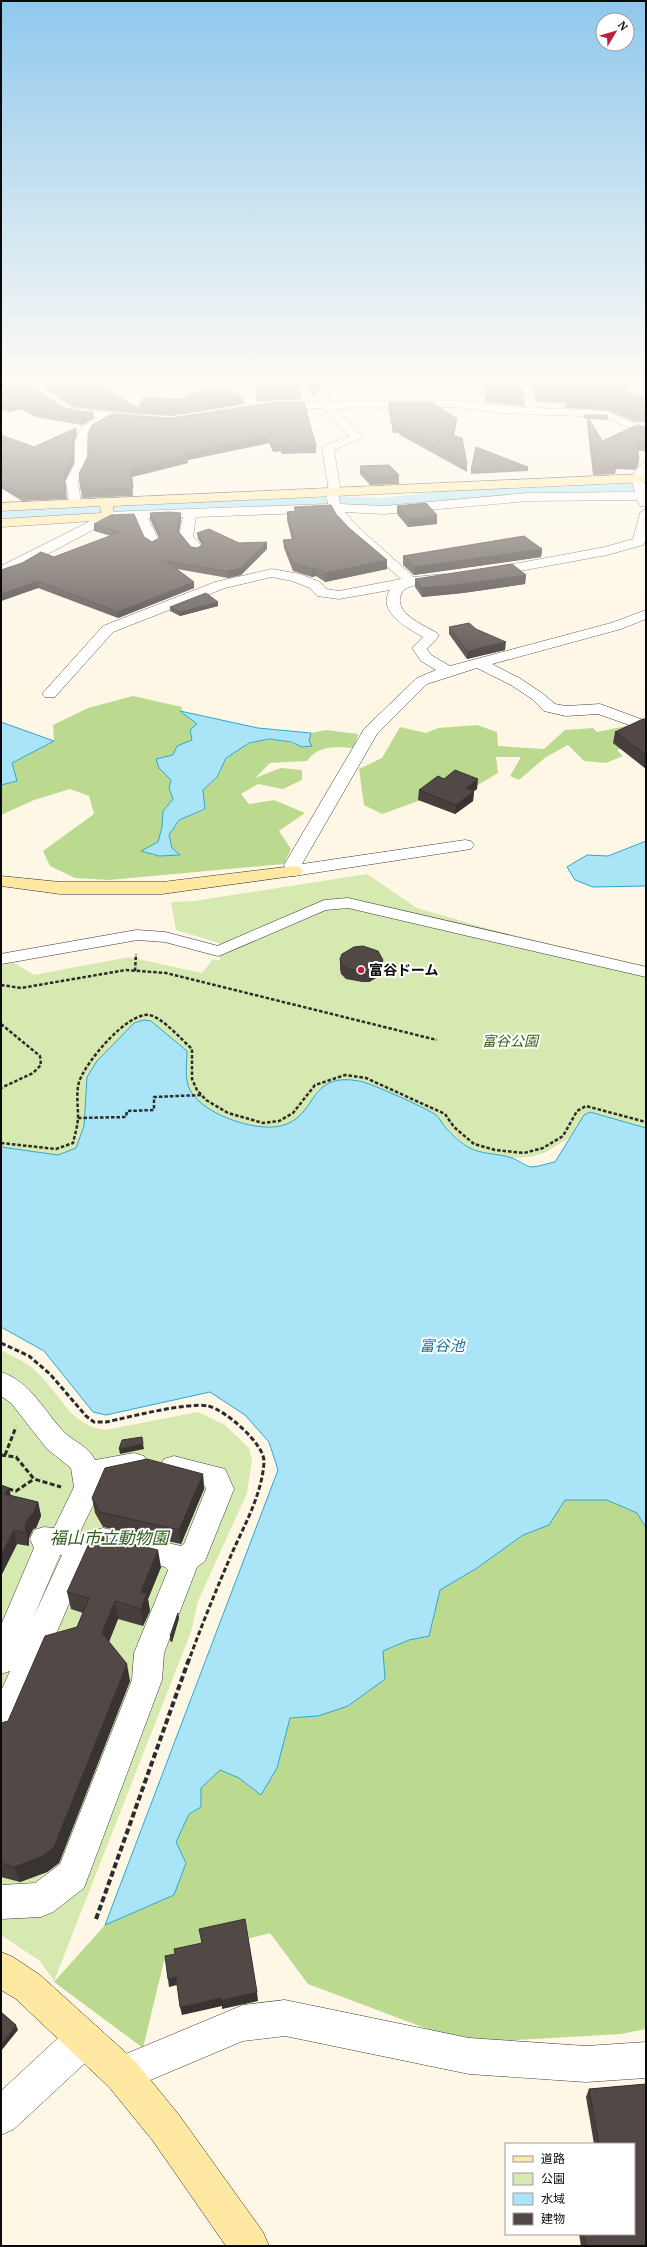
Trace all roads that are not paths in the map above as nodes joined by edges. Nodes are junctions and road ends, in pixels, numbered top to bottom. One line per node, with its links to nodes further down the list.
1 (72, 485): 7 (street)
2 (332, 485): 6 (street)
3 (546, 485): 6 (main road)
4 (641, 485): 5 (street)
5 (644, 495): 6 (street); 10 (street)
6 (334, 498): 9 (main road); 11 (street); 19 (street)
7 (74, 503): 8 (main road); 9 (main road)
8 (1, 507)
9 (107, 509): 12 (street); 13 (main road); 16 (street)
10 (646, 513): 17 (street)
11 (190, 514): 12 (street); 15 (street)
12 (140, 516): 14 (street)
13 (1, 523)
14 (153, 543)
15 (197, 549)
16 (1, 571)
17 (475, 574)
18 (460, 576): 19 (street)
19 (408, 582): 22 (street); 23 (street)
20 (646, 614): 21 (street)
21 (479, 663): 22 (street); 24 (street)
22 (448, 671): 26 (street)
23 (50, 694)
24 (646, 726)
25 (465, 845): 26 (street)
26 (294, 871): 27 (main road)
27 (1, 881)
28 (1, 959): 29 (lane)
29 (646, 972)
30 (1, 1382): 31 (street)
31 (84, 1483): 32 (street); 33 (street)
32 (59, 1542): 33 (street); 34 (street); 35 (street)
33 (179, 1563): 36 (street)
34 (1, 1660)
35 (1, 1726)
36 (1, 1902)
37 (1, 1969): 38 (main road)
38 (84, 2039): 40 (main road); 41 (street)
39 (646, 2060): 40 (street)
40 (122, 2074): 42 (main road)
41 (1, 2116)
42 (249, 2246)

